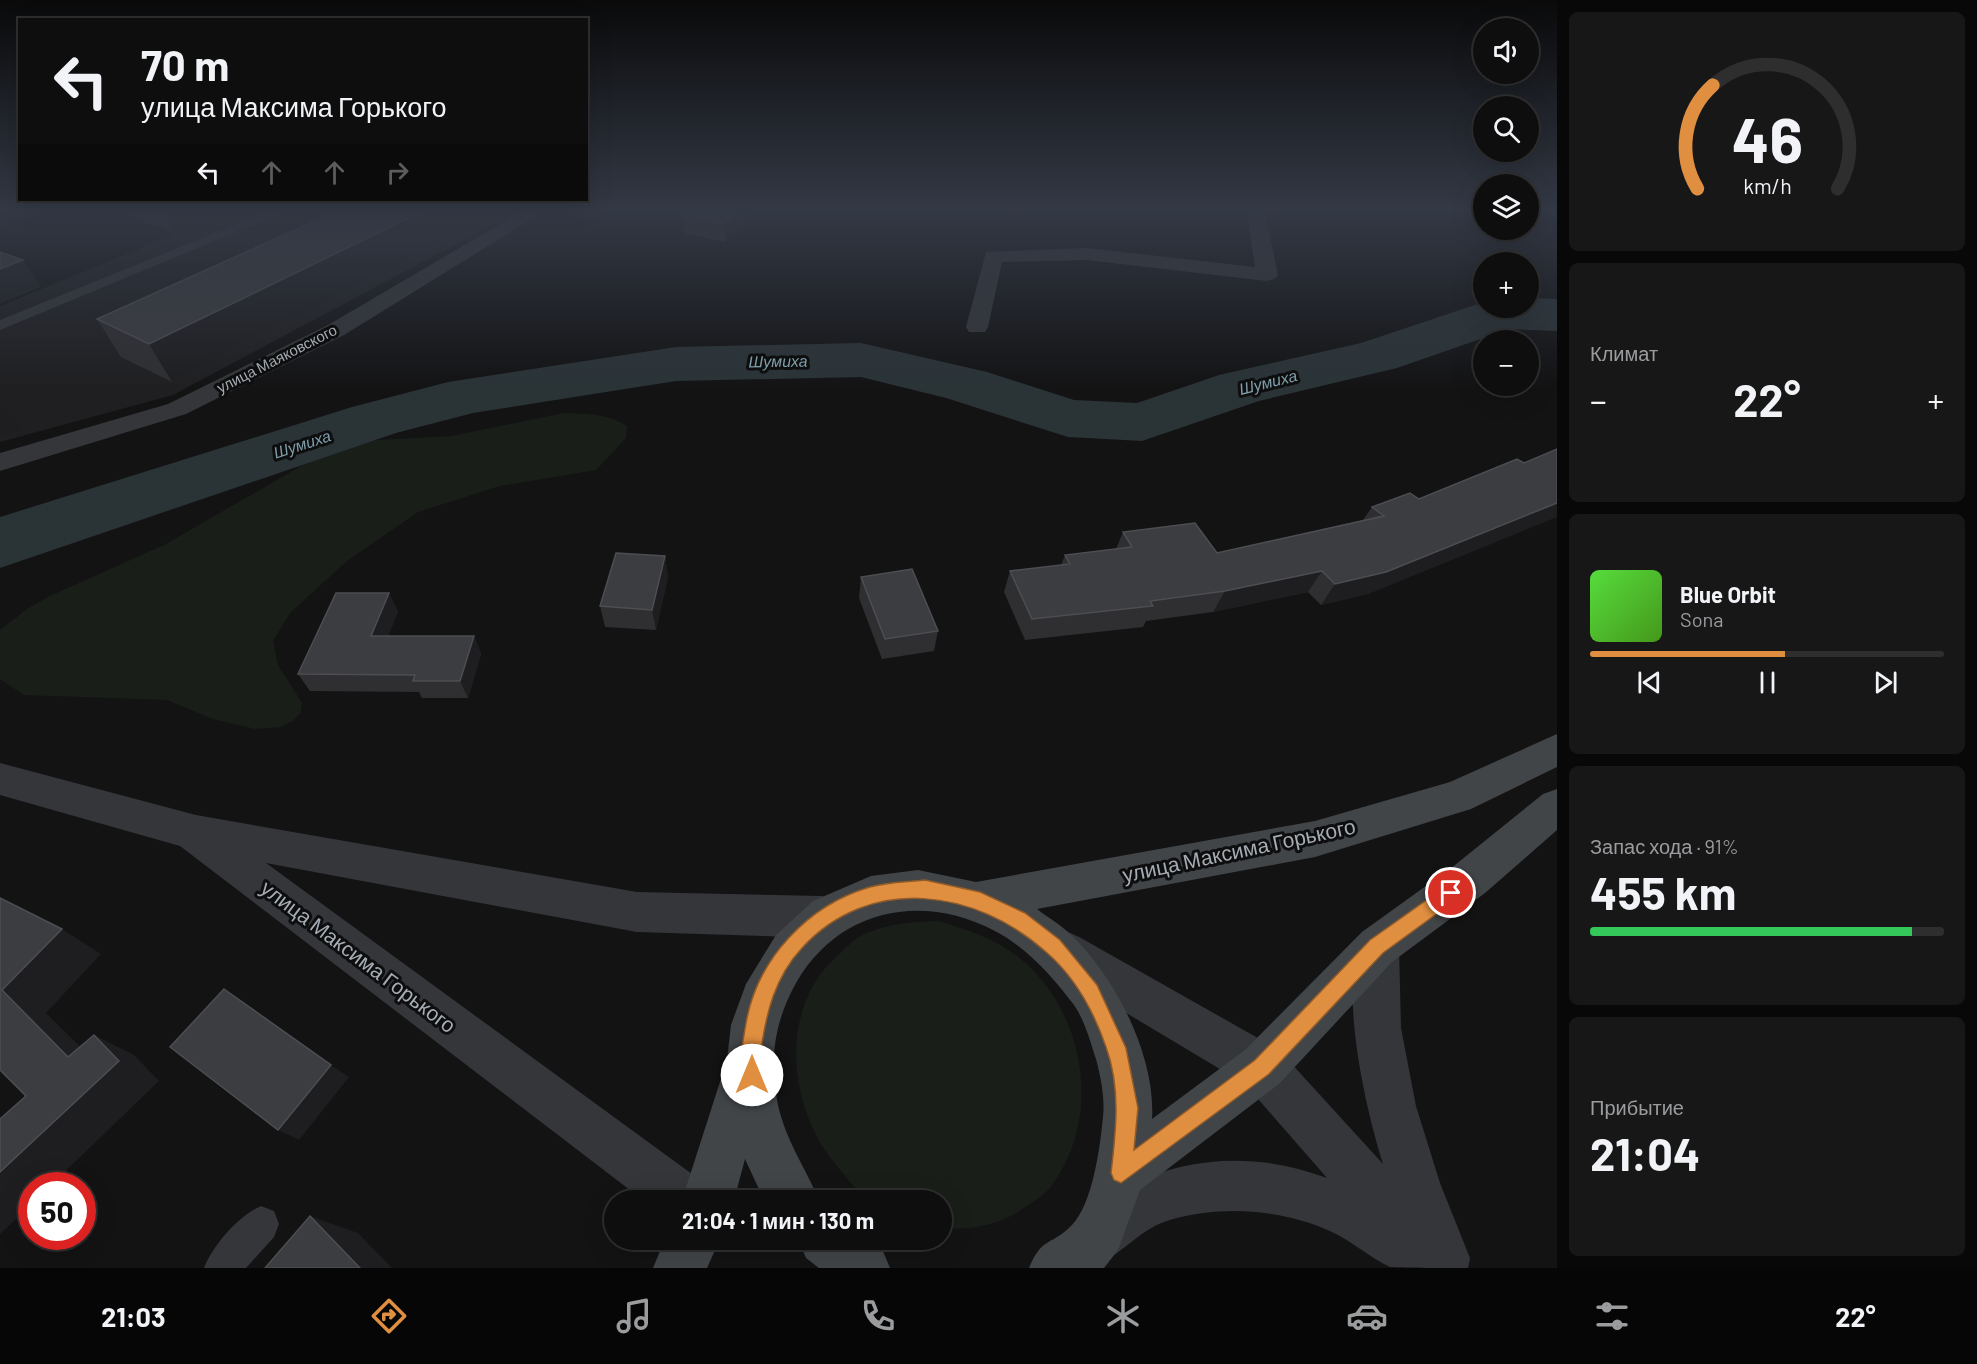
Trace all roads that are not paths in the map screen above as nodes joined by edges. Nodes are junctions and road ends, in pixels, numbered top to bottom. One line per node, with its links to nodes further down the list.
1 (132, 271): 6 (lane)
2 (435, 271): 8 (street, улица Маяковского)
3 (990, 271): 7 (street)
4 (1234, 271): 5 (street)
5 (1266, 271)
6 (0, 325)
7 (977, 327)
8 (0, 462)
9 (1557, 750): 13 (main road, улица Максима Горького)
10 (0, 779): 12 (street, улица Максима Горького)
11 (1557, 806): 16 (main road)
12 (191, 831): 14 (street); 20 (street, улица Максима Горького)
13 (980, 900): 14 (main road, улица Максима Горького); 15 (main road, улица Максима Горького)
14 (822, 917): 17 (main road, улица Максима Горького)
15 (1054, 946): 18 (street); 19 (main road, улица Максима Горького)
16 (1377, 947): 18 (main road); 32 (street)
17 (750, 1055): 21 (main road); 22 (main road, улица Максима Горького)
18 (1262, 1067): 19 (main road); 31 (street)
19 (1121, 1173): 26 (main road, улица Максима Горького)
20 (672, 1190)
21 (711, 1190)
22 (786, 1190)
23 (261, 1224): 27 (lane)
24 (688, 1250): 28 (main road)
25 (839, 1250): 29 (main road)
26 (1075, 1255): 30 (street)
27 (222, 1268)
28 (680, 1268)
29 (863, 1268)
30 (1436, 1268)
31 (1442, 1268)
32 (1447, 1268)

